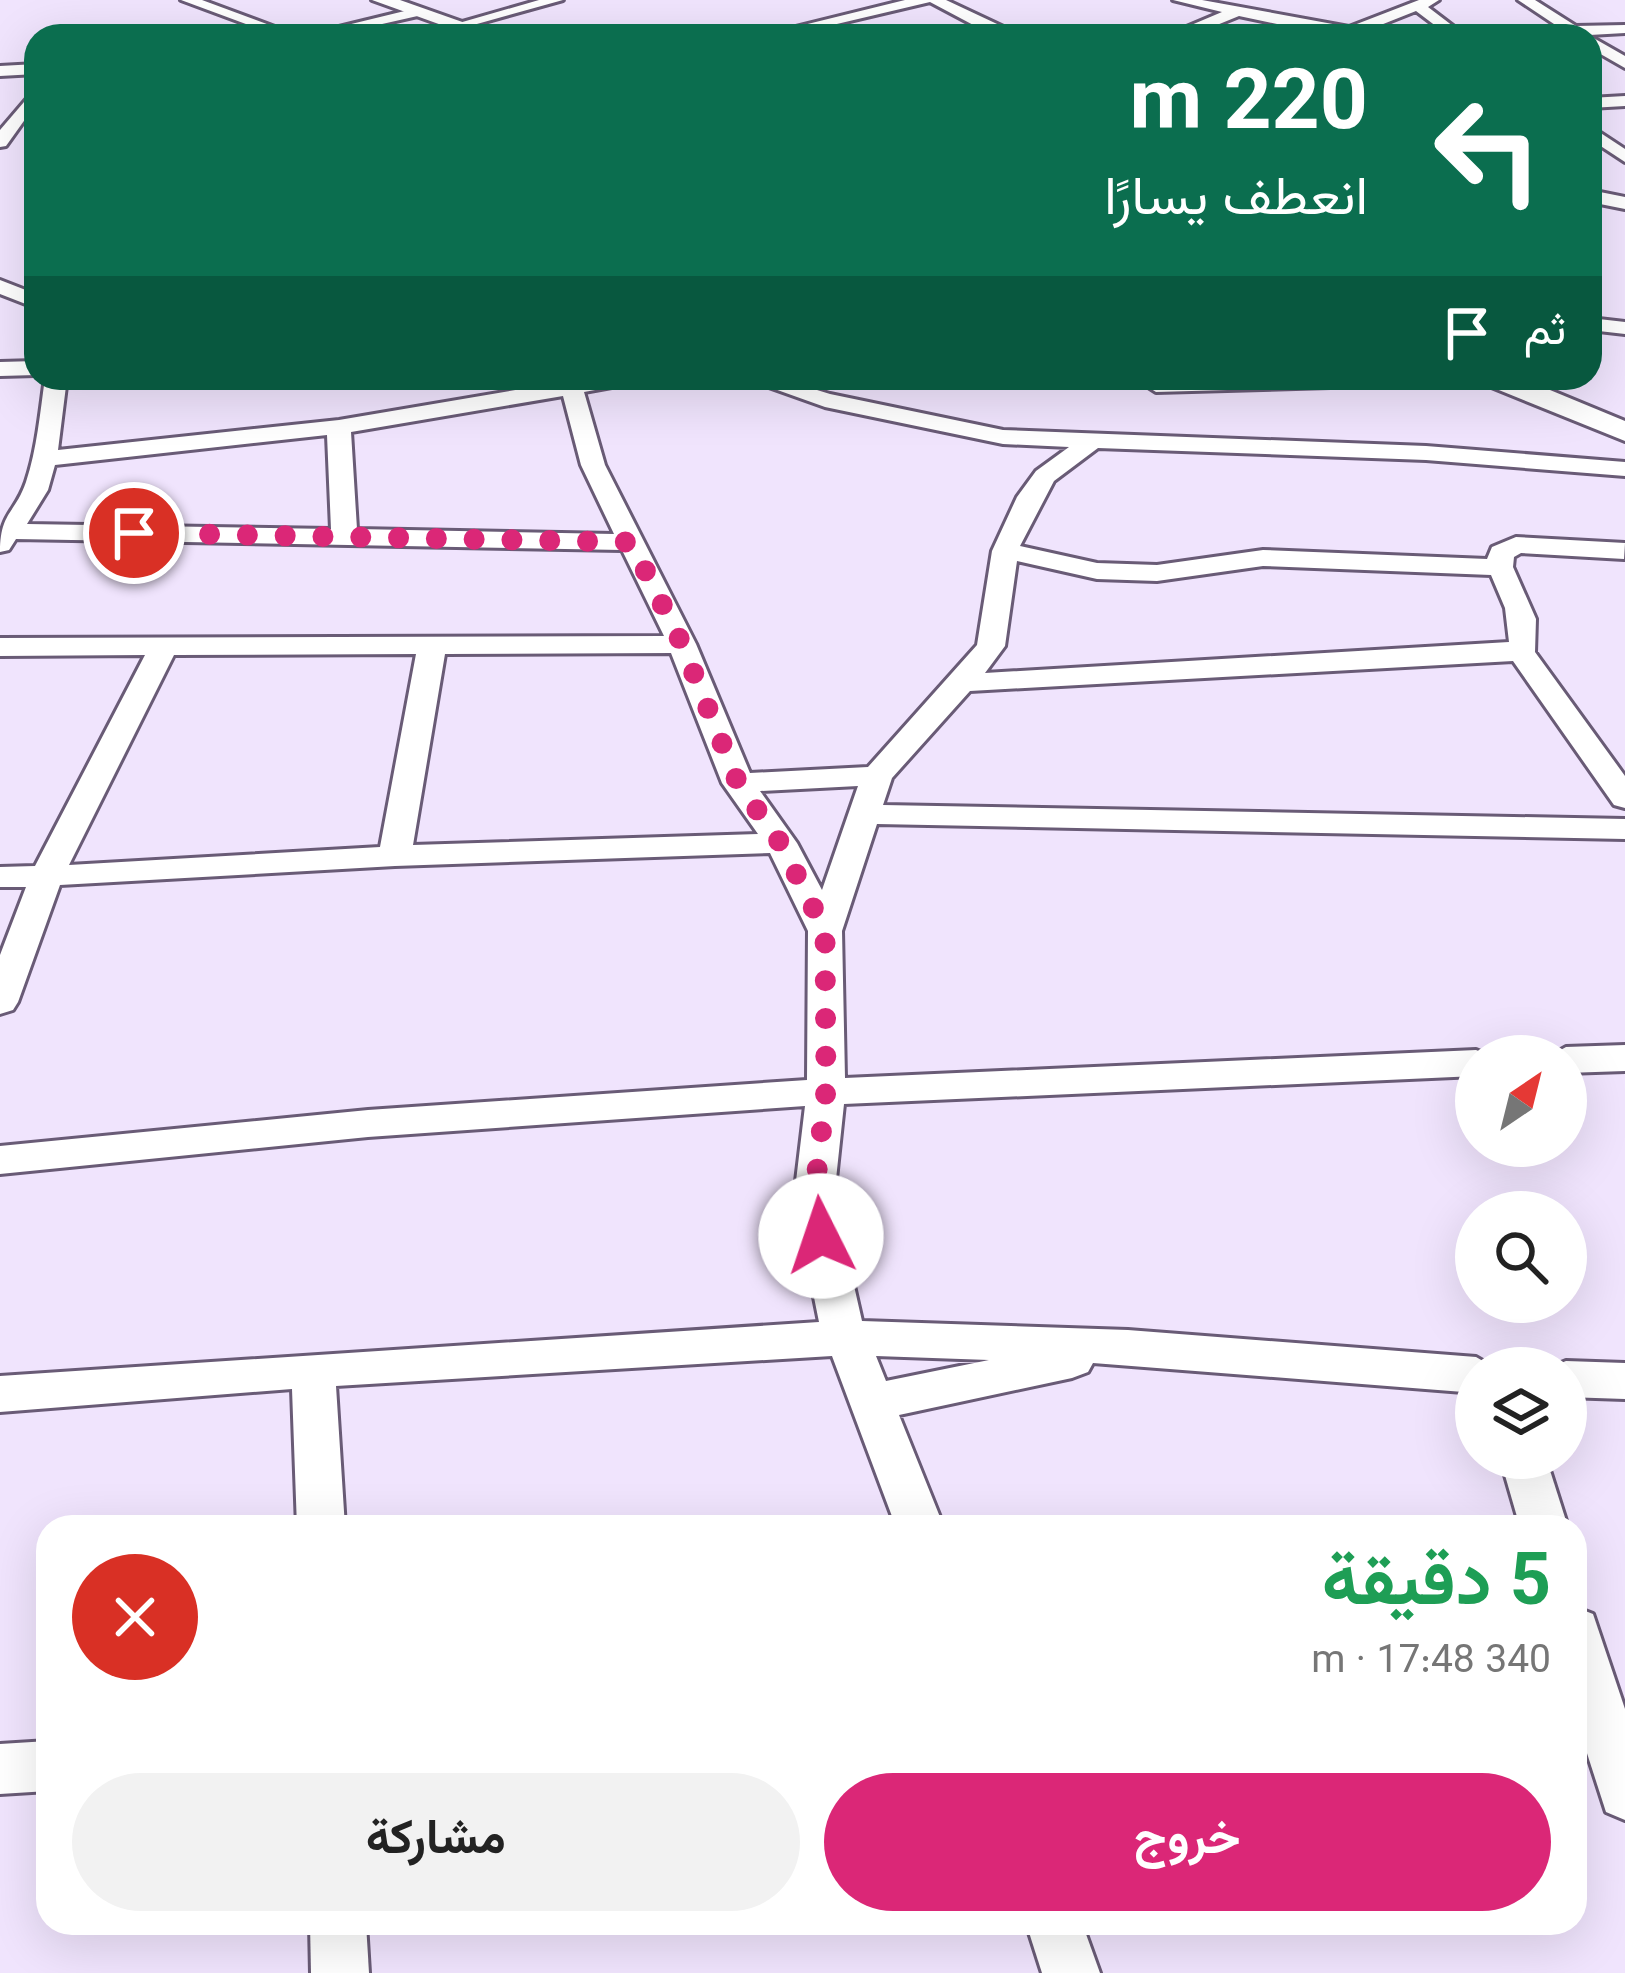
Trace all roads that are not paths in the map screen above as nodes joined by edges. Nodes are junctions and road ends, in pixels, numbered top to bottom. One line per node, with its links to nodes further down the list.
1 (188, 0): 14 (street)
2 (381, 0): 12 (street)
3 (556, 0): 17 (street)
4 (905, 0): 5 (street)
5 (922, 0): 18 (street)
6 (935, 0): 19 (street)
7 (1180, 0): 13 (street)
8 (1526, 0): 9 (street); 24 (street)
9 (1565, 0)
10 (1372, 3): 11 (street)
11 (1419, 5): 22 (street); 23 (street)
12 (417, 11): 15 (street); 16 (street)
13 (1238, 11): 20 (street); 21 (street)
14 (257, 24)
15 (361, 24)
16 (456, 24)
17 (463, 24)
18 (818, 24)
19 (982, 24)
20 (1206, 24)
21 (1298, 24)
22 (1371, 24)
23 (1444, 24)
24 (1563, 24)
25 (24, 109): 26 (street)
26 (0, 142)
27 (54, 390): 36 (street)
28 (538, 390): 33 (street)
29 (577, 390): 42 (street)
30 (800, 390): 35 (street)
31 (1152, 390): 35 (street)
32 (1524, 390): 34 (street)
33 (339, 427): 36 (street); 41 (street)
34 (1625, 432)
35 (1104, 442): 37 (street); 43 (street)
36 (45, 459): 38 (street)
37 (1625, 469)
38 (36, 490): 39 (street); 40 (street)
39 (0, 496)
40 (5, 538): 41 (street)
41 (344, 538): 42 (street)
42 (631, 542): 47 (street)
43 (1005, 551): 45 (street); 51 (street)
44 (1625, 551): 45 (street)
45 (1500, 567): 50 (street)
46 (432, 644): 47 (street); 48 (street); 58 (street)
47 (682, 644): 53 (street)
48 (164, 646): 49 (street); 59 (street)
49 (0, 647)
50 (1521, 652): 51 (street); 54 (street)
51 (962, 682): 52 (street)
52 (877, 776): 53 (street); 55 (street)
53 (738, 783): 57 (street)
54 (1625, 798)
55 (866, 814): 56 (street); 61 (street)
56 (1625, 829)
57 (781, 844): 58 (street); 61 (street)
58 (395, 856): 59 (street)
59 (46, 876): 60 (street); 62 (street)
60 (0, 877)
61 (825, 931): 66 (street)
62 (0, 1002)
63 (1625, 1058): 64 (street)
64 (1587, 1059)
65 (1455, 1064): 66 (street)
66 (826, 1090): 67 (street); 68 (street)
67 (0, 1160)
68 (845, 1338): 69 (street); 70 (street); 75 (street)
69 (1128, 1347): 71 (street); 75 (street)
70 (313, 1370): 74 (street); 77 (street)
71 (1455, 1373)
72 (1587, 1380): 73 (street)
73 (1625, 1381)
74 (0, 1394)
75 (870, 1403): 78 (street)
76 (1529, 1479): 79 (street)
77 (320, 1515)
78 (915, 1515)
79 (1540, 1515)
80 (1587, 1669): 83 (street)
81 (36, 1767): 82 (street)
82 (0, 1769)
83 (1625, 1794)
84 (338, 1935): 86 (street)
85 (1058, 1935): 87 (street)
86 (340, 1973)
87 (1071, 1973)

